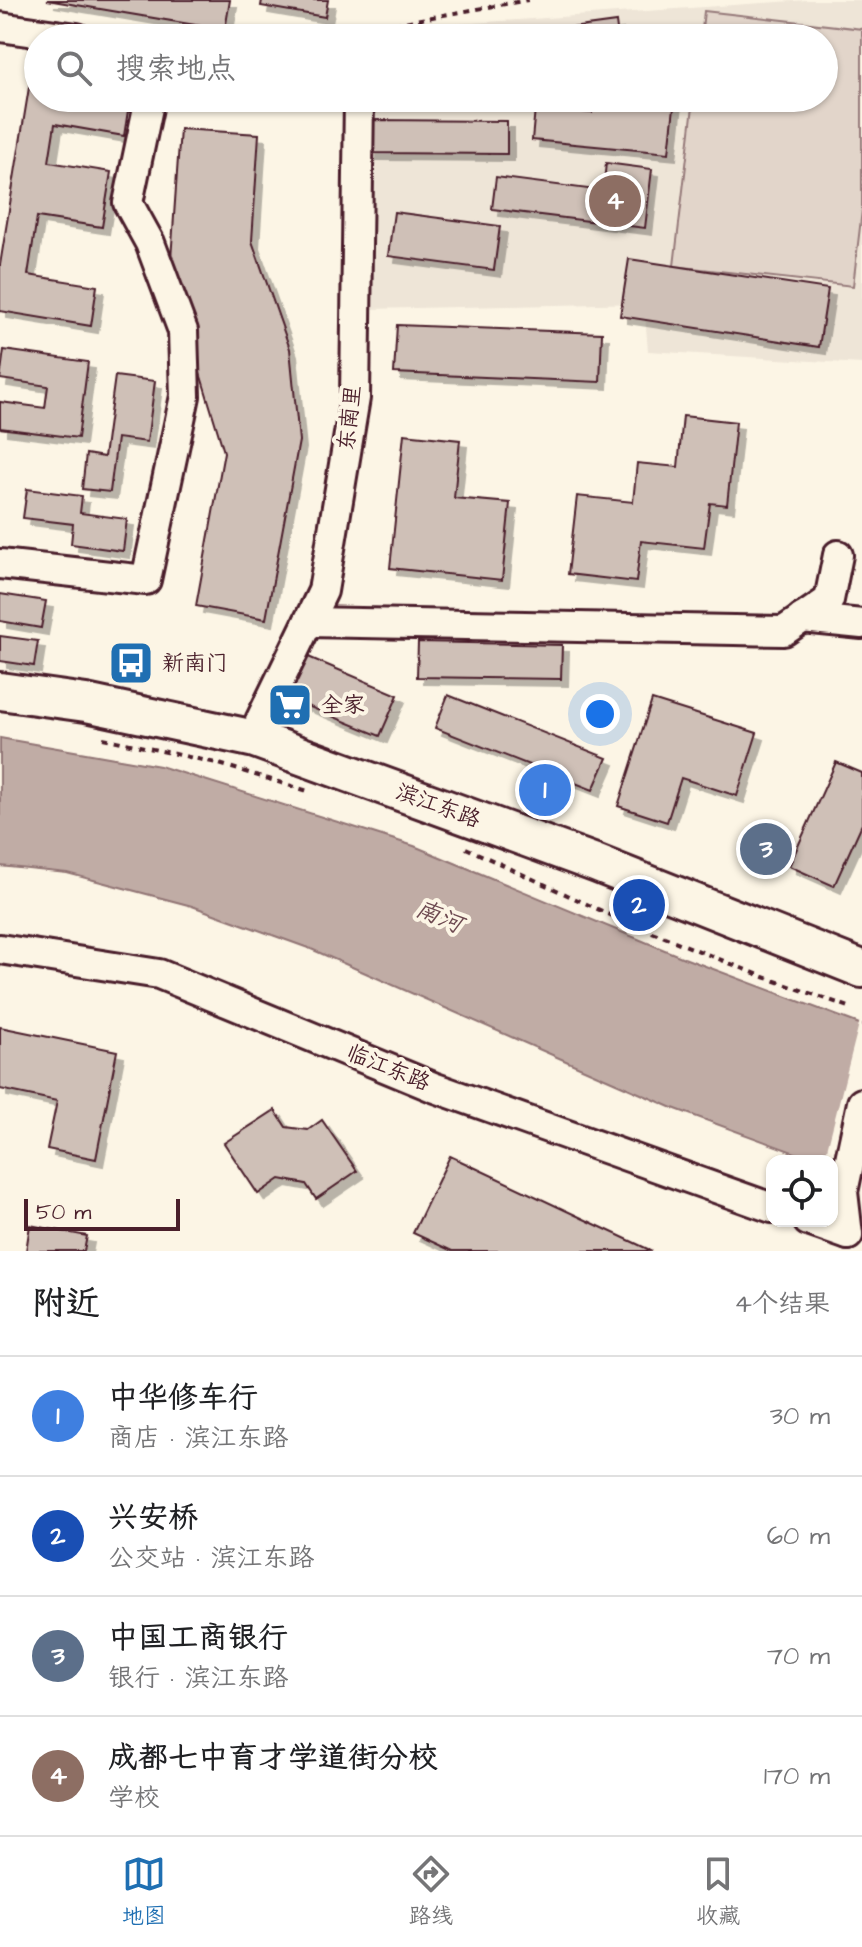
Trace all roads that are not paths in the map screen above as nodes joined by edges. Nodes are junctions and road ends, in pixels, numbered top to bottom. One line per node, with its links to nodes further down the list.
1 (2, 0): 2 (street)
2 (0, 12)
3 (0, 27): 4 (street)
4 (24, 30)
5 (147, 112): 8 (street)
6 (359, 112): 10 (street, 东南里)
7 (838, 555): 9 (street)
8 (0, 564)
9 (802, 618): 10 (street); 11 (street)
10 (308, 622): 14 (street, 东南里)
11 (862, 624)
12 (0, 672): 14 (main road, 滨江东路)
13 (0, 691): 17 (main road, 滨江东路)
14 (260, 721): 15 (main road, 滨江东路)
15 (862, 948)
16 (0, 949): 19 (street, 临江东路)
17 (862, 969)
18 (862, 1103): 21 (street)
19 (766, 1206)
20 (826, 1227): 21 (street)
21 (852, 1236)

